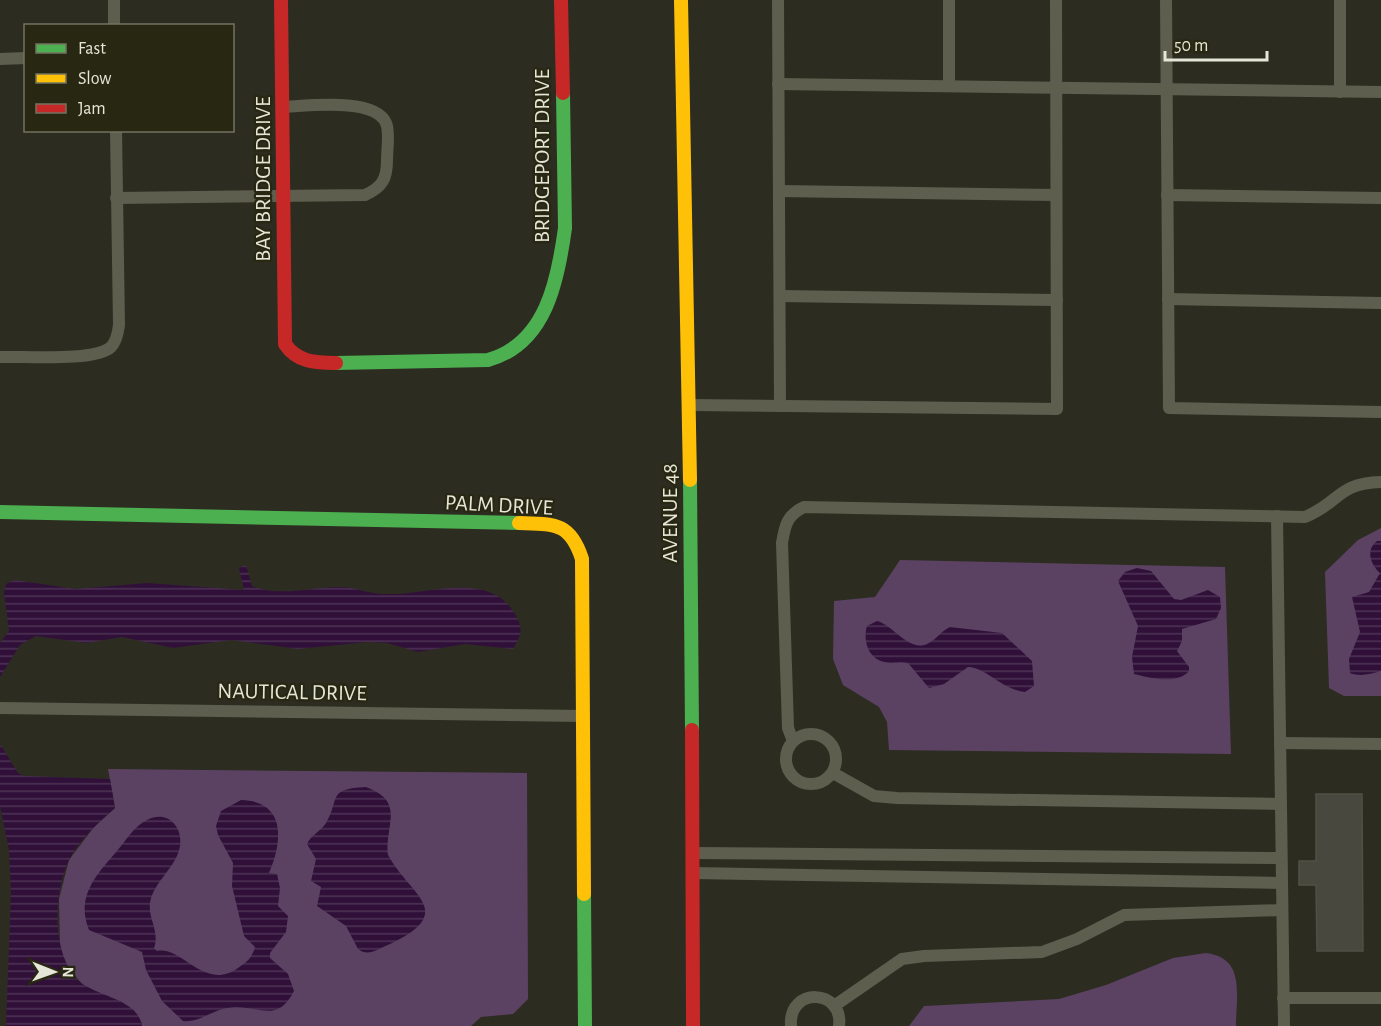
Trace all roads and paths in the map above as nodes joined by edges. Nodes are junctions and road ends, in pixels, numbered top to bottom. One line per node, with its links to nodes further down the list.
1 (114, 0): 10 (street)
2 (281, 0): 19 (street, BAY BRIDGE DRIVE)
3 (561, 0): 31 (street, BRIDGEPORT DRIVE)
4 (681, 0): 33 (street, AVENUE 48)
5 (778, 0): 13 (street)
6 (949, 0): 14 (street)
7 (1056, 0): 15 (street)
8 (1166, 0): 16 (street)
9 (1340, 0): 17 (street)
10 (114, 24)
11 (24, 58): 12 (street)
12 (0, 59)
13 (778, 84): 14 (street); 21 (street)
14 (949, 86): 15 (street)
15 (1056, 88): 16 (street); 22 (street)
16 (1166, 89): 17 (street); 23 (street)
17 (1340, 92): 18 (street)
18 (1381, 92)
19 (282, 107): 24 (street, BAY BRIDGE DRIVE); 24 (street)
20 (116, 132): 25 (street)
21 (779, 191): 22 (street); 27 (street)
22 (1056, 195): 29 (street)
23 (1167, 195): 26 (street); 28 (street)
24 (283, 196): 25 (street); 31 (street, BAY BRIDGE DRIVE)
25 (116, 198): 32 (street)
26 (1381, 198)
27 (780, 296): 29 (street); 34 (street)
28 (1168, 299): 30 (street); 35 (street)
29 (1057, 300): 34 (street)
30 (1381, 303)
31 (292, 356)
32 (0, 357)
33 (690, 405): 34 (street); 46 (street, AVENUE 48)
34 (780, 406)
35 (1381, 411)
36 (1381, 482): 38 (street)
37 (0, 512): 40 (street, PALM DRIVE)
38 (1277, 516): 41 (street); 42 (street)
39 (0, 708): 40 (street, NAUTICAL DRIVE)
40 (583, 716): 54 (street, PALM DRIVE)
41 (793, 741): 44 (street); 44 (street)
42 (1280, 743): 43 (street); 45 (street)
43 (1381, 744)
44 (833, 772): 45 (street)
45 (1281, 804): 47 (street)
46 (693, 853): 47 (street); 48 (street, AVENUE 48)
47 (1281, 858): 49 (street)
48 (693, 873): 49 (street); 55 (street, AVENUE 48)
49 (1282, 883): 50 (street)
50 (1282, 910): 51 (street); 53 (street)
51 (1283, 998): 52 (street); 58 (street)
52 (1381, 999)
53 (834, 1006): 56 (street); 57 (street)
54 (585, 1026)
55 (693, 1026)
56 (791, 1026)
57 (839, 1026)
58 (1284, 1026)

